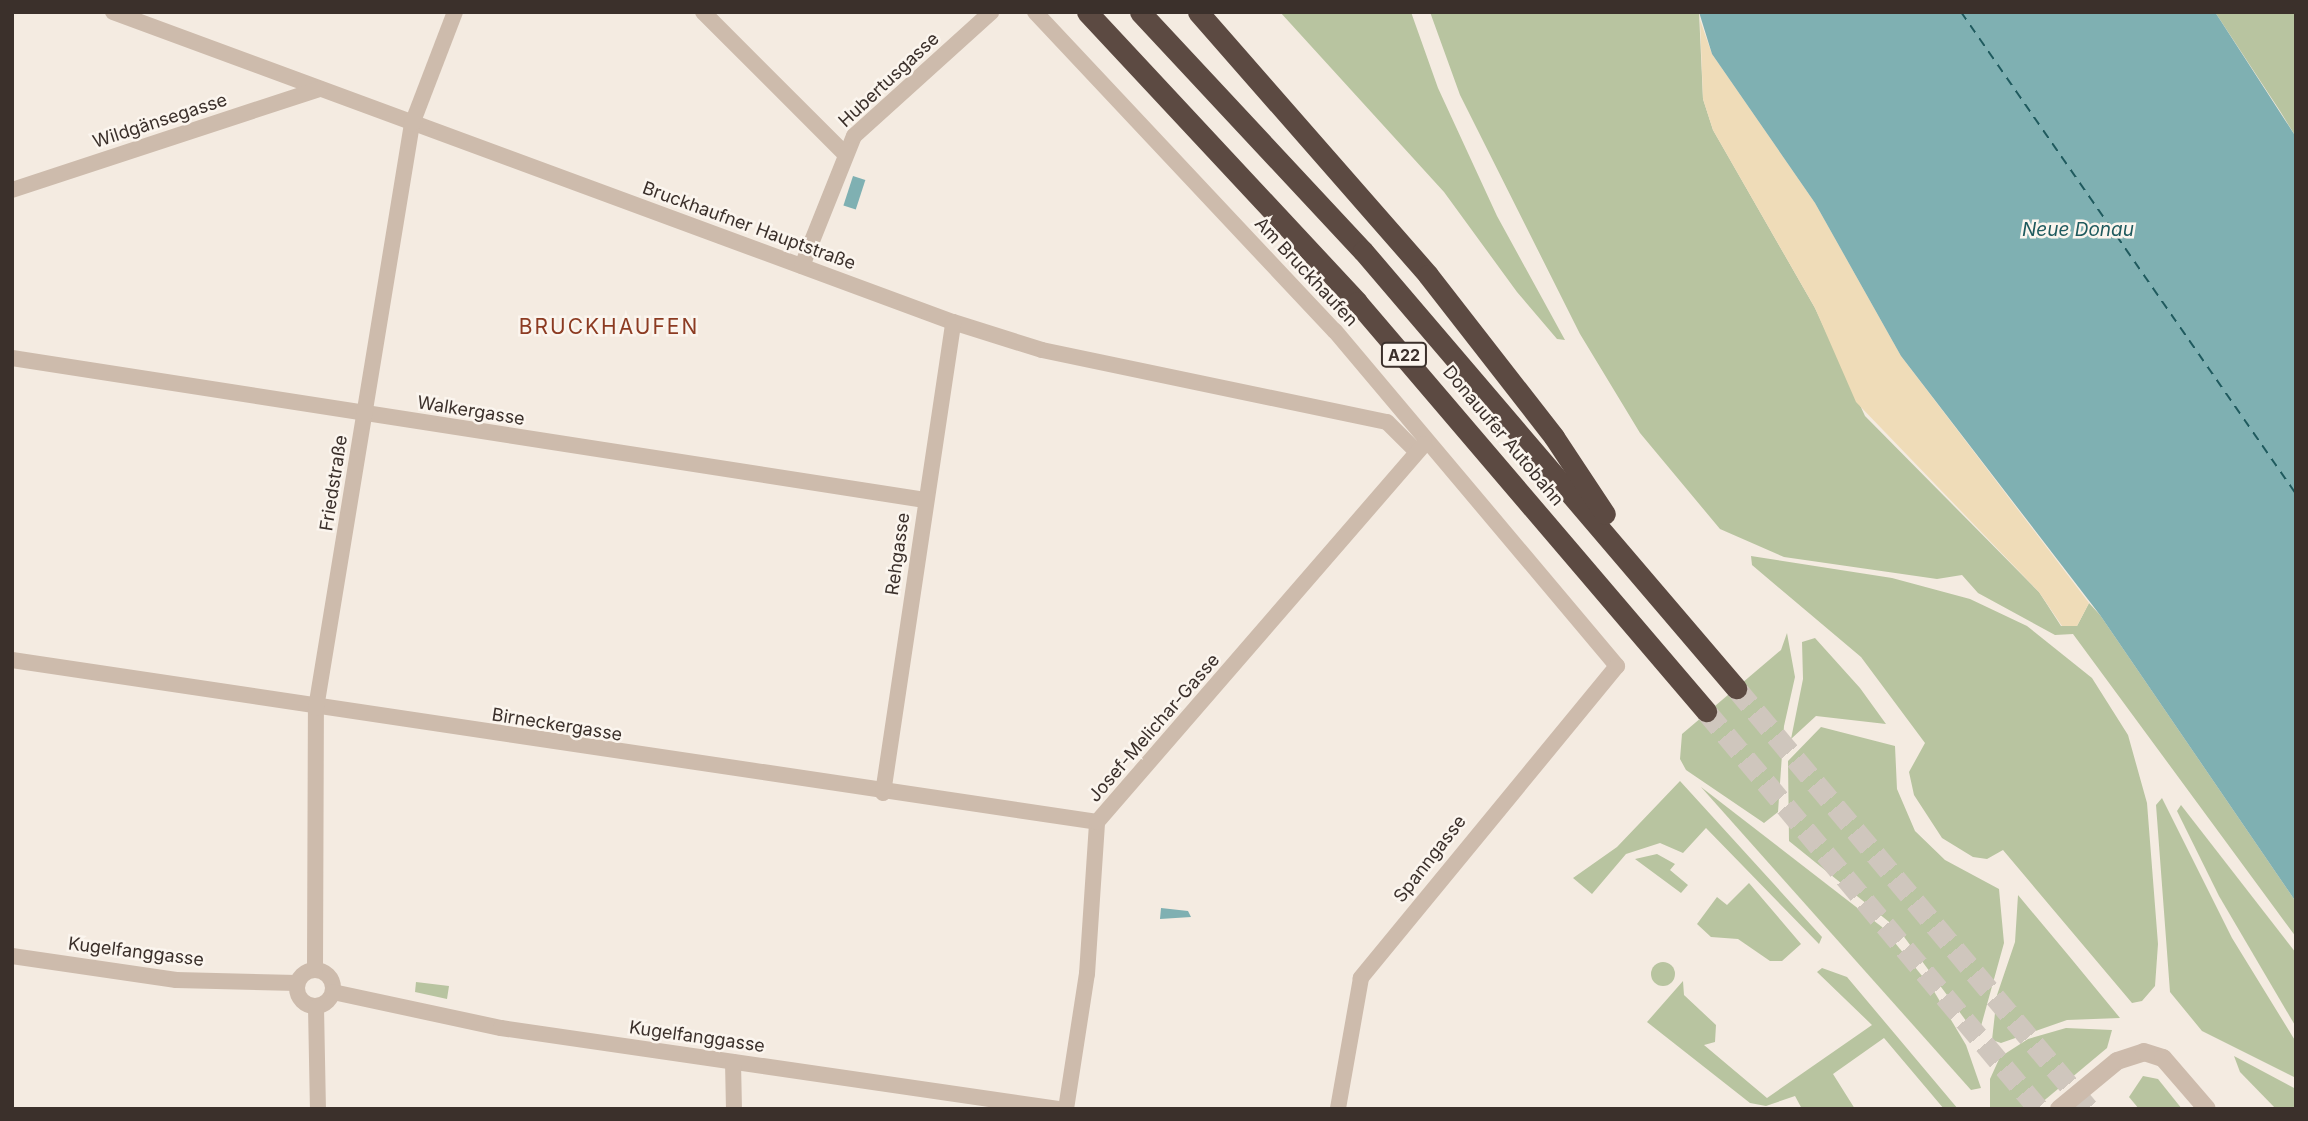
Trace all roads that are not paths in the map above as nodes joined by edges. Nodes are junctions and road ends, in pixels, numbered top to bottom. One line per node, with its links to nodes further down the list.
1 (113, 12): 9 (street, Bruckhaufner Hauptstraße)
2 (456, 12): 10 (street, Friedstraße)
3 (703, 12): 11 (street)
4 (991, 12): 11 (street, Hubertusgasse)
5 (1035, 12): 16 (street, Am Bruckhaufen)
6 (1087, 12): 26 (highway, Donauufer Autobahn / A22)
7 (1140, 12): 21 (highway, Donauufer Autobahn / A22)
8 (1198, 12): 21 (highway)
9 (320, 89): 10 (street, Bruckhaufner Hauptstraße); 12 (street, Wildgänsegasse)
10 (412, 124): 13 (street, Bruckhaufner Hauptstraße); 17 (street, Friedstraße)
11 (843, 152): 13 (street, Hubertusgasse)
12 (12, 190)
13 (802, 266): 14 (street, Bruckhaufner Hauptstraße)
14 (953, 322): 18 (street, Bruckhaufner Hauptstraße); 20 (street, Rehgasse)
15 (12, 358): 17 (street, Walkergasse)
16 (1401, 406): 18 (street); 19 (street, Am Bruckhaufen)
17 (364, 415): 20 (street, Walkergasse); 25 (street, Friedstraße)
18 (1387, 422): 19 (street)
19 (1422, 446): 23 (street, Am Bruckhaufen); 28 (street, Josef-Melichar-Gasse)
20 (925, 499): 27 (street, Rehgasse)
21 (1656, 592): 24 (highway, Donauufer Autobahn / A22)
22 (12, 660): 25 (street, Birneckergasse)
23 (1618, 666): 39 (street, Spanngasse)
24 (1736, 688)
25 (317, 708): 27 (street, Birneckergasse); 30 (street, Friedstraße)
26 (1706, 711)
27 (884, 793): 28 (street, Birneckergasse)
28 (1097, 822): 38 (street, Josef-Melichar-Gasse)
29 (12, 956): 31 (street, Kugelfanggasse)
30 (315, 970): 31 (street); 32 (street)
31 (297, 983): 33 (street)
32 (333, 992): 33 (street); 34 (street, Kugelfanggasse)
33 (316, 1007): 35 (street)
34 (733, 1062): 36 (street); 37 (street, Kugelfanggasse)
35 (318, 1109)
36 (734, 1109)
37 (1058, 1109)
38 (1066, 1109)
39 (1338, 1109)
40 (2059, 1109): 41 (street)
41 (2207, 1109)

